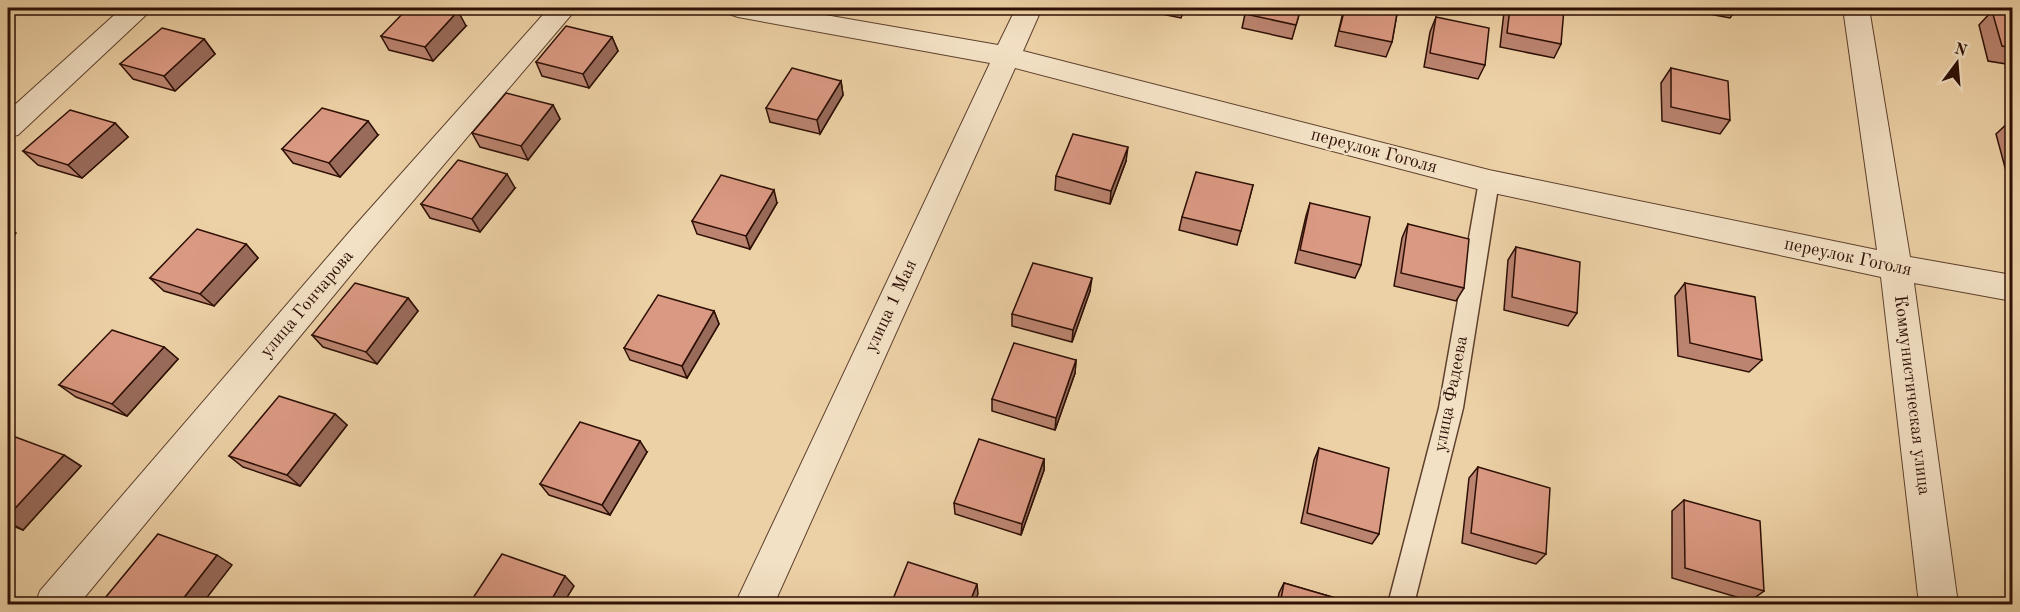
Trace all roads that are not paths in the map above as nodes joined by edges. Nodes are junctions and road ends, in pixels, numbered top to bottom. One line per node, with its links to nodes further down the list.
1 (138, 8): 7 (street)
2 (564, 8): 11 (street, улица Гончарова)
3 (738, 8): 6 (street, переулок Гоголя)
4 (1029, 8): 6 (street, улица 1 Мая)
5 (1856, 8): 9 (street, Коммунистическая улица)
6 (1005, 56): 8 (street, переулок Гоголя); 12 (street, улица 1 Мая)
7 (8, 127)
8 (1489, 181): 9 (street, переулок Гоголя); 13 (lane, улица Фадеева)
9 (1896, 267): 10 (street, переулок Гоголя); 14 (street, Коммунистическая улица)
10 (2013, 288)
11 (54, 604)
12 (754, 604)
13 (1401, 604)
14 (1939, 604)

